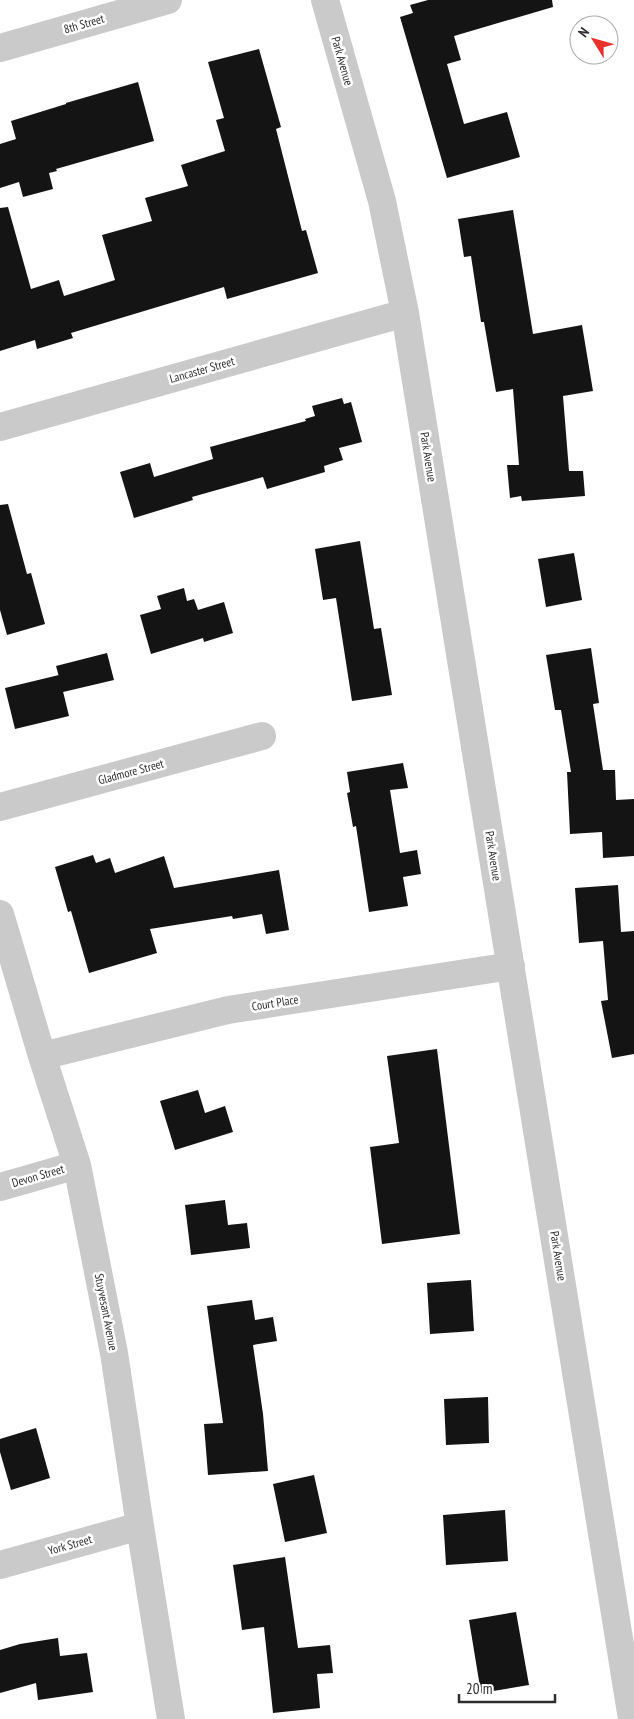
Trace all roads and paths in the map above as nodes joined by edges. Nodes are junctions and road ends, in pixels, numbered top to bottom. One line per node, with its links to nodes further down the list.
1 (168, 0): 3 (street, 8th Street)
2 (325, 0): 4 (street, Park Avenue)
3 (0, 48)
4 (405, 313): 5 (street, Lancaster Street); 9 (street, Park Avenue)
5 (0, 427)
6 (262, 736): 7 (street, Gladmore Street)
7 (0, 807)
8 (0, 914): 10 (street, Stuyvesant Avenue)
9 (511, 966): 10 (street, Court Place); 16 (street, Park Avenue)
10 (42, 1056): 11 (street, Stuyvesant Avenue)
11 (77, 1165): 12 (street, Devon Street); 13 (street, Stuyvesant Avenue)
12 (0, 1186)
13 (140, 1526): 14 (street, York Street); 15 (street, Stuyvesant Avenue)
14 (0, 1565)
15 (171, 1719)
16 (632, 1719)

